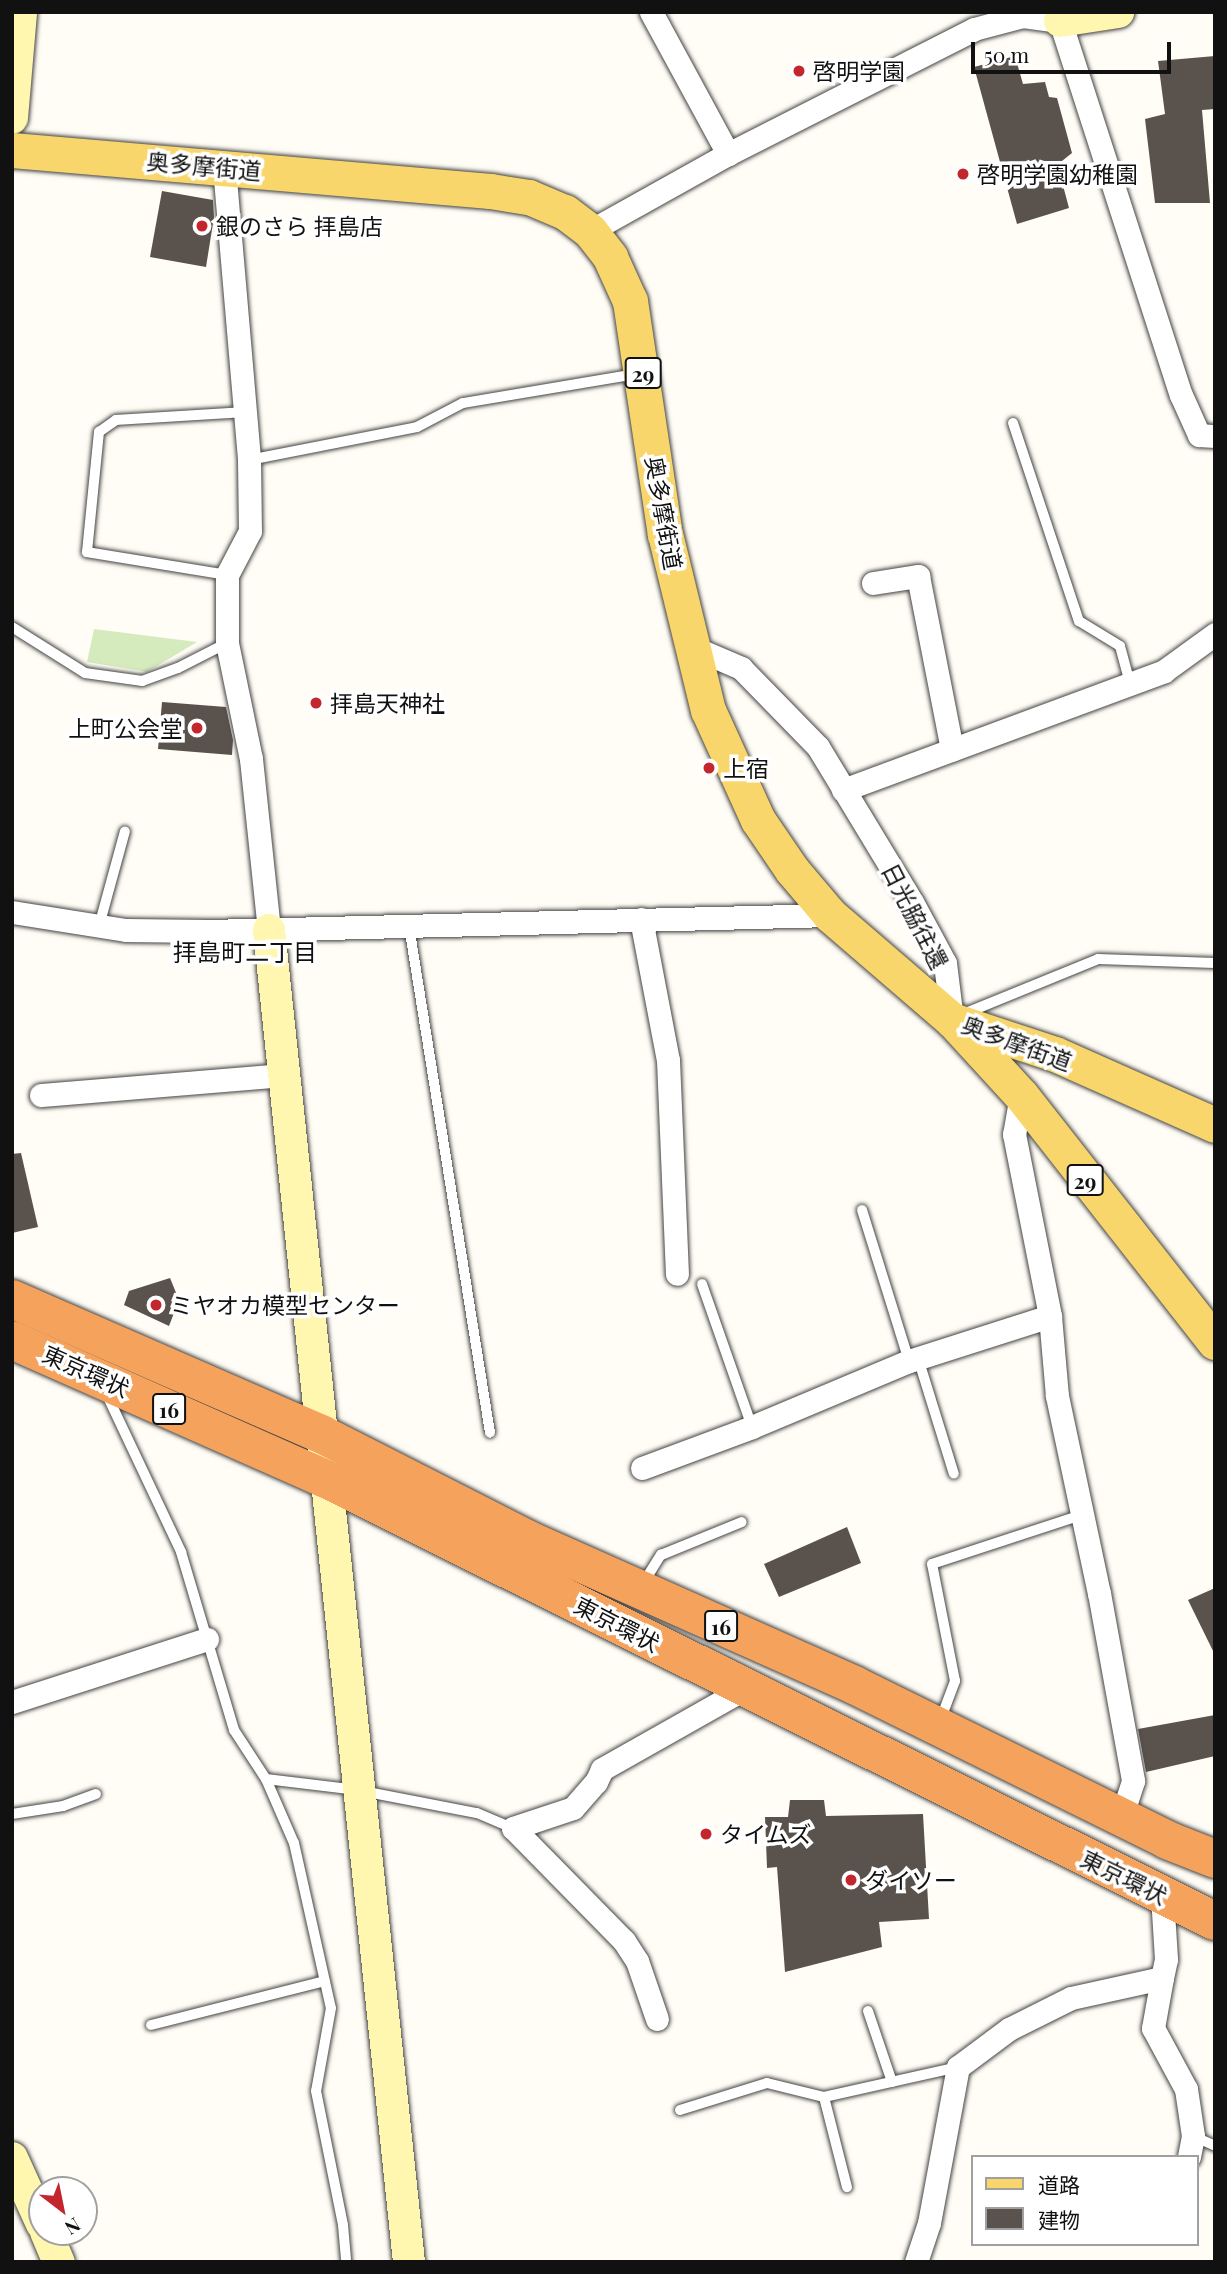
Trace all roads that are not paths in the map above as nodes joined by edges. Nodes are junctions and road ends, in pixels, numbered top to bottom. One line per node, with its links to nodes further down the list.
1 (21, 12): 5 (street)
2 (651, 12): 7 (street)
3 (1118, 12): 4 (street)
4 (1060, 20): 7 (street); 13 (street)
5 (12, 118)
6 (12, 150): 8 (main road, 奥多摩街道 / 29)
7 (728, 154): 9 (street)
8 (224, 167): 9 (main road, 奥多摩街道 / 29); 11 (street)
9 (590, 231): 10 (main road, 奥多摩街道 / 29)
10 (643, 373): 14 (lane); 20 (main road, 奥多摩街道 / 29)
11 (245, 412): 14 (street); 15 (lane)
12 (1013, 423): 21 (lane)
13 (1215, 436)
14 (249, 460): 15 (street)
15 (227, 575): 19 (street)
16 (873, 583): 22 (street)
17 (12, 627): 19 (lane)
18 (1215, 634): 21 (street)
19 (228, 643): 30 (street)
20 (691, 646): 23 (street, 日光脇往還); 26 (main road, 奥多摩街道 / 29)
21 (1130, 684): 22 (street)
22 (952, 750): 23 (street)
23 (843, 790): 32 (street, 日光脇往還)
24 (125, 831): 28 (lane)
25 (12, 912): 28 (street)
26 (830, 915): 27 (street); 32 (main road, 奥多摩街道 / 29)
27 (641, 919): 29 (street); 38 (street)
28 (99, 926): 30 (street)
29 (410, 926): 30 (street); 47 (lane)
30 (269, 930): 33 (street)
31 (1215, 963): 32 (lane)
32 (952, 1020): 35 (main road, 29); 36 (main road, 奥多摩街道 / 29)
33 (284, 1075): 34 (street); 48 (street)
34 (41, 1095)
35 (1021, 1095): 41 (street); 43 (main road, 29)
36 (1215, 1125)
37 (862, 1210): 44 (lane)
38 (677, 1273)
39 (702, 1284): 46 (lane)
40 (12, 1298): 48 (highway, 東京環状 / 16)
41 (1050, 1316): 44 (street); 52 (street)
42 (12, 1340): 45 (highway, 東京環状 / 16)
43 (1215, 1342)
44 (914, 1359): 46 (street); 50 (lane)
45 (98, 1377): 51 (highway, 東京環状 / 16); 55 (lane)
46 (752, 1427): 49 (street)
47 (489, 1433)
48 (321, 1434): 51 (street); 54 (highway, 東京環状 / 16)
49 (642, 1468)
50 (954, 1474)
51 (326, 1479): 56 (highway, 東京環状 / 16); 60 (street)
52 (1081, 1515): 58 (lane); 63 (street)
53 (742, 1522): 54 (lane)
54 (638, 1590): 58 (highway, 東京環状 / 16)
55 (207, 1639): 57 (street); 59 (lane)
56 (746, 1688): 64 (street); 66 (highway, 東京環状 / 16)
57 (12, 1702)
58 (938, 1727): 63 (highway, 東京環状 / 16)
59 (266, 1779): 60 (lane); 69 (lane)
60 (358, 1790): 64 (lane); 83 (street)
61 (96, 1794): 62 (lane)
62 (12, 1814)
63 (1121, 1818): 65 (highway, 東京環状 / 16)
64 (513, 1828): 71 (street)
65 (1215, 1859)
66 (1162, 1896): 67 (highway, 東京環状 / 16); 68 (street)
67 (1215, 1921)
68 (1162, 1978): 73 (street); 77 (street)
69 (325, 1981): 72 (lane); 82 (lane)
70 (868, 2011): 74 (lane)
71 (657, 2019)
72 (151, 2025)
73 (958, 2067): 74 (lane); 84 (street)
74 (891, 2082): 75 (lane)
75 (824, 2097): 76 (lane); 80 (lane)
76 (680, 2110)
77 (1191, 2146): 78 (lane)
78 (1215, 2147)
79 (12, 2158): 81 (street)
80 (847, 2187)
81 (28, 2193)
82 (346, 2262)
83 (409, 2262)
84 (916, 2262)

